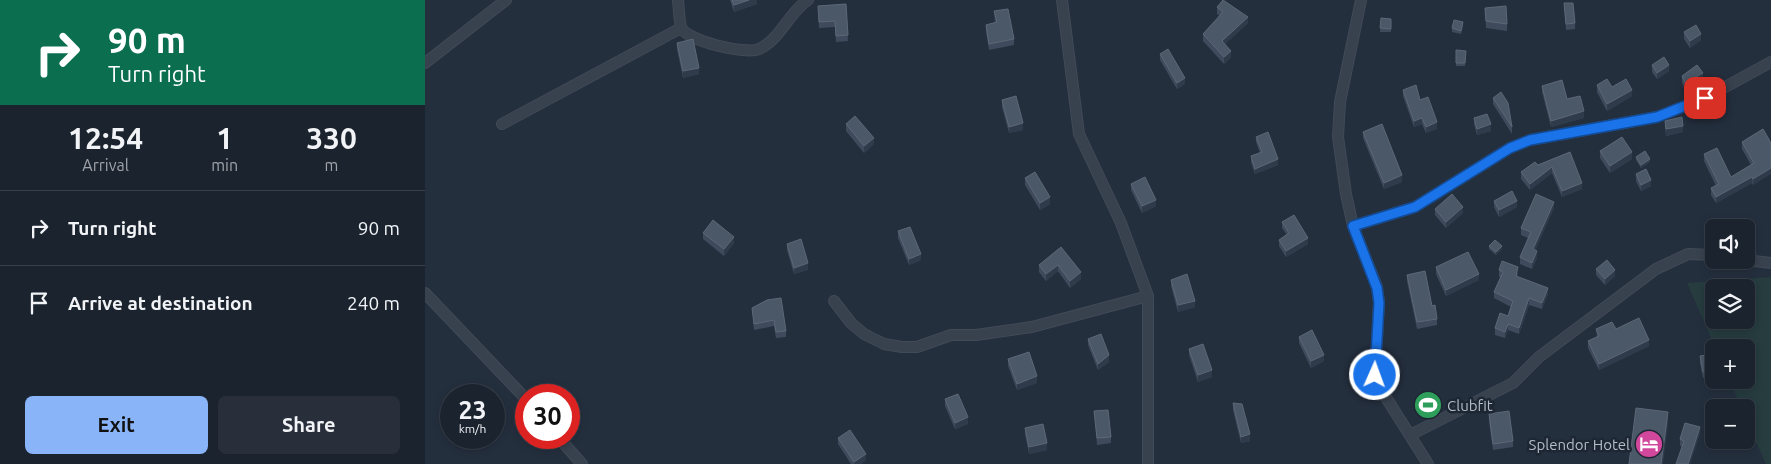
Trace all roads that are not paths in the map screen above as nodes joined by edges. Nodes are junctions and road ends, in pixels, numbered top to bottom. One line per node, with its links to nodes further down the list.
1 (678, 0): 6 (street)
2 (808, 0): 6 (street)
3 (1062, 0): 15 (street)
4 (1361, 0): 10 (street)
5 (502, 1): 8 (street)
6 (681, 28): 9 (street)
7 (1771, 62): 10 (street)
8 (425, 63)
9 (502, 124)
10 (1353, 226): 18 (street)
11 (1705, 255): 18 (street)
12 (1755, 261): 13 (street)
13 (1771, 264)
14 (425, 292): 17 (street)
15 (1148, 296): 16 (street); 21 (street)
16 (834, 301)
17 (515, 387)
18 (1410, 435): 22 (street)
19 (569, 449): 20 (street)
20 (582, 464)
21 (1148, 464)
22 (1428, 464)

